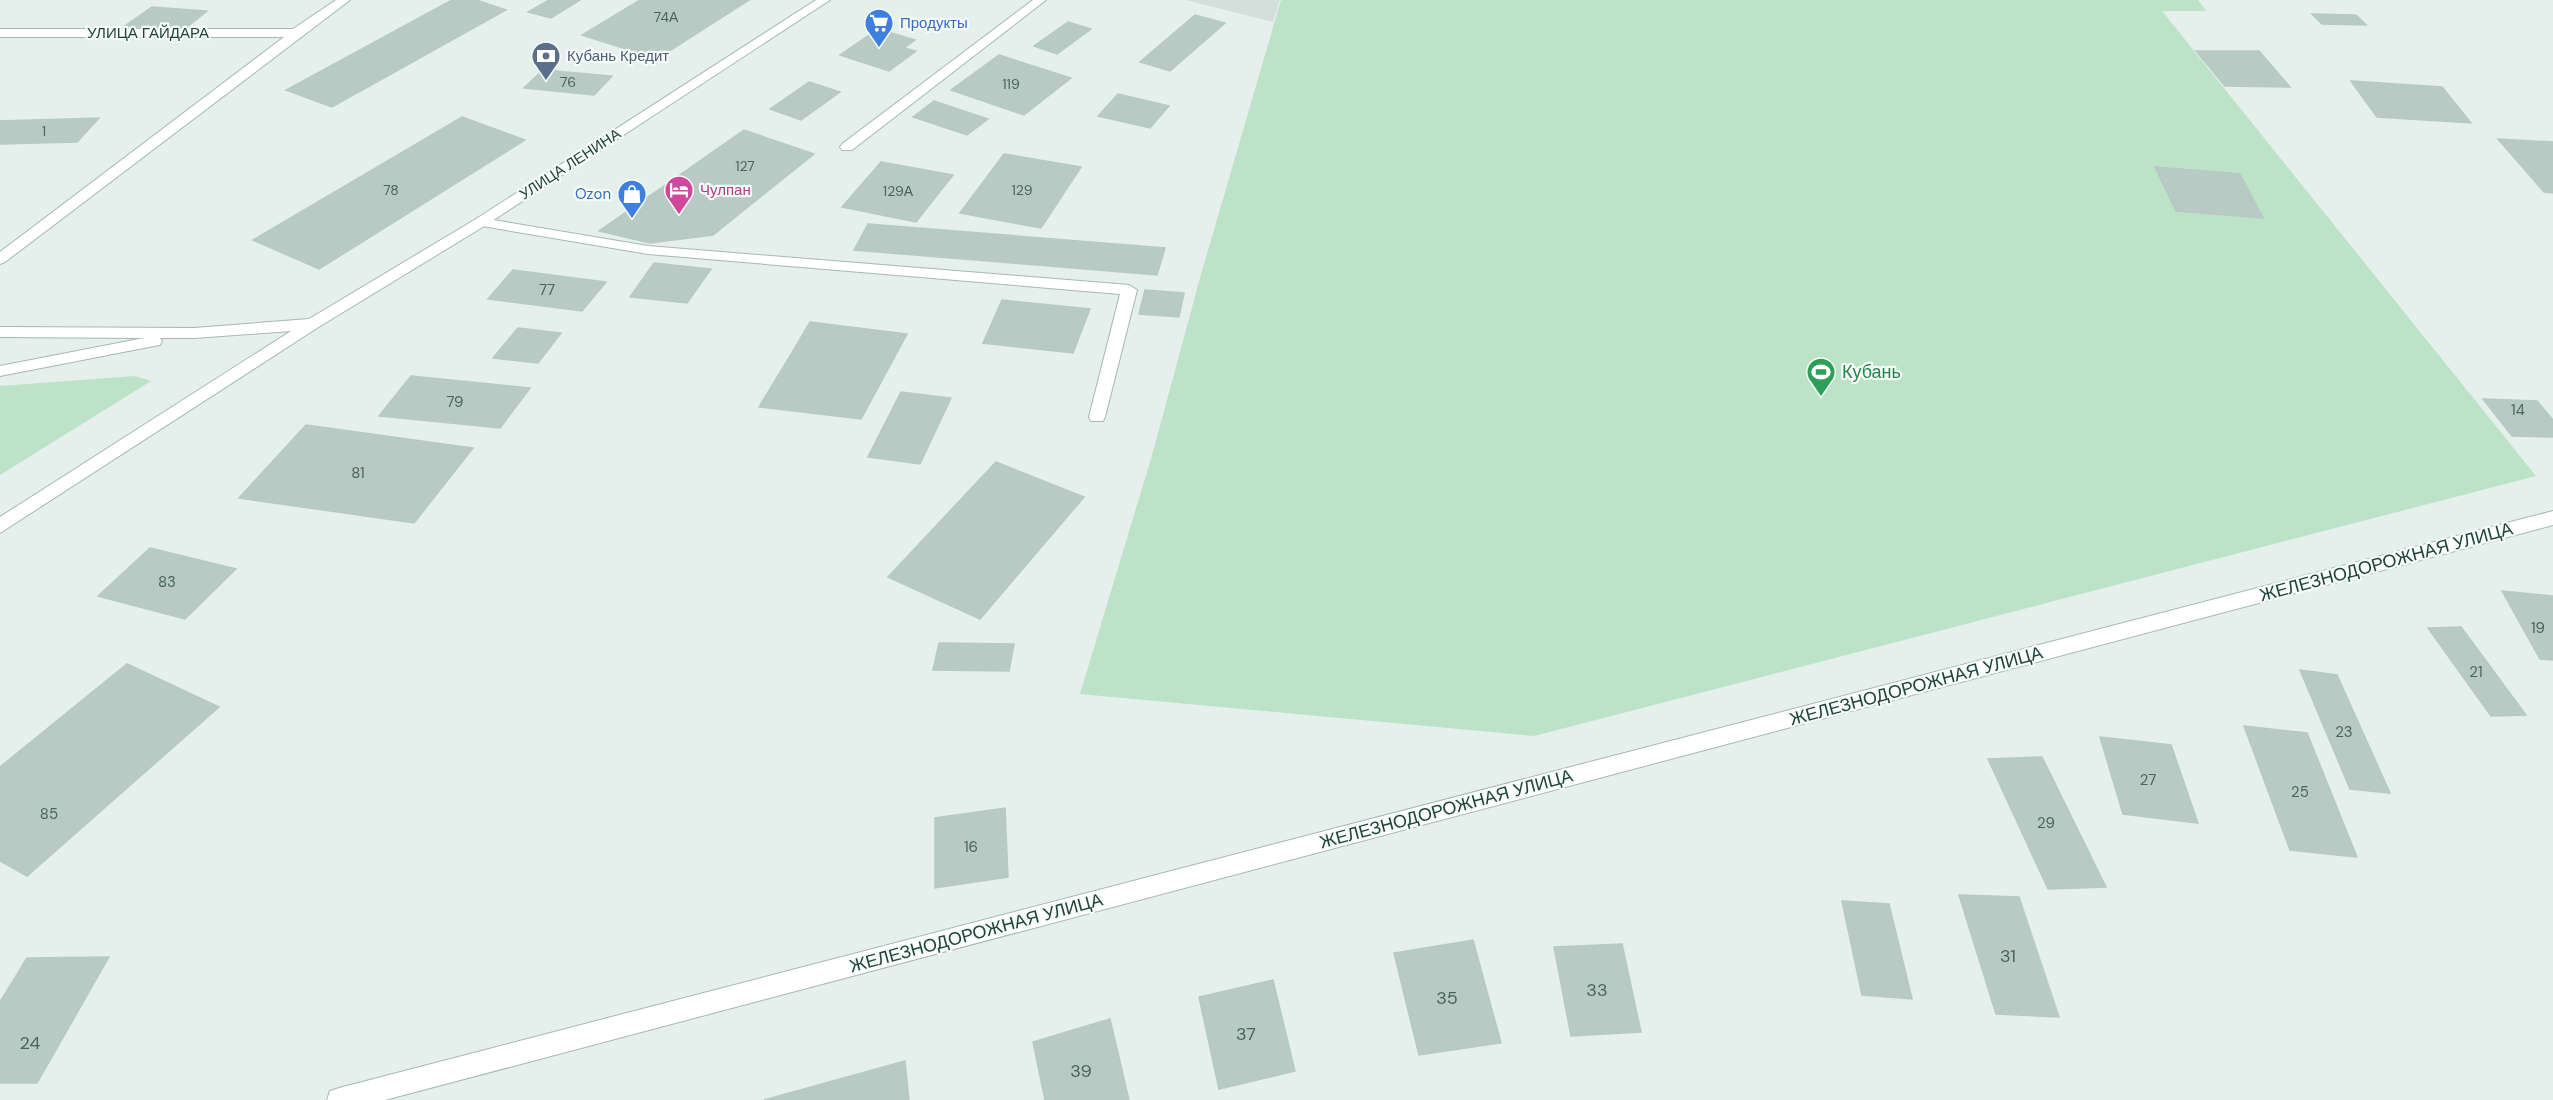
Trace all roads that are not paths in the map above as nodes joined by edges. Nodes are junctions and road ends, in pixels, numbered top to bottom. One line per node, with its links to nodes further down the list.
1 (344, 0): 5 (street)
2 (824, 0): 7 (street, УЛИЦА ЛЕНИНА)
3 (1040, 0): 6 (street)
4 (0, 33): 5 (street, УЛИЦА ГАЙДАРА)
5 (296, 33): 8 (street)
6 (848, 147)
7 (481, 222): 9 (street, УЛИЦА ЛЕНИНА); 13 (street)
8 (0, 259)
9 (312, 324): 11 (street); 15 (street, УЛИЦА ЛЕНИНА)
10 (0, 332): 11 (street)
11 (194, 333): 12 (street)
12 (0, 371)
13 (1097, 417)
14 (2553, 518): 16 (street, ЖЕЛЕЗНОДОРОЖНАЯ УЛИЦА)
15 (0, 526)
16 (339, 1100)

